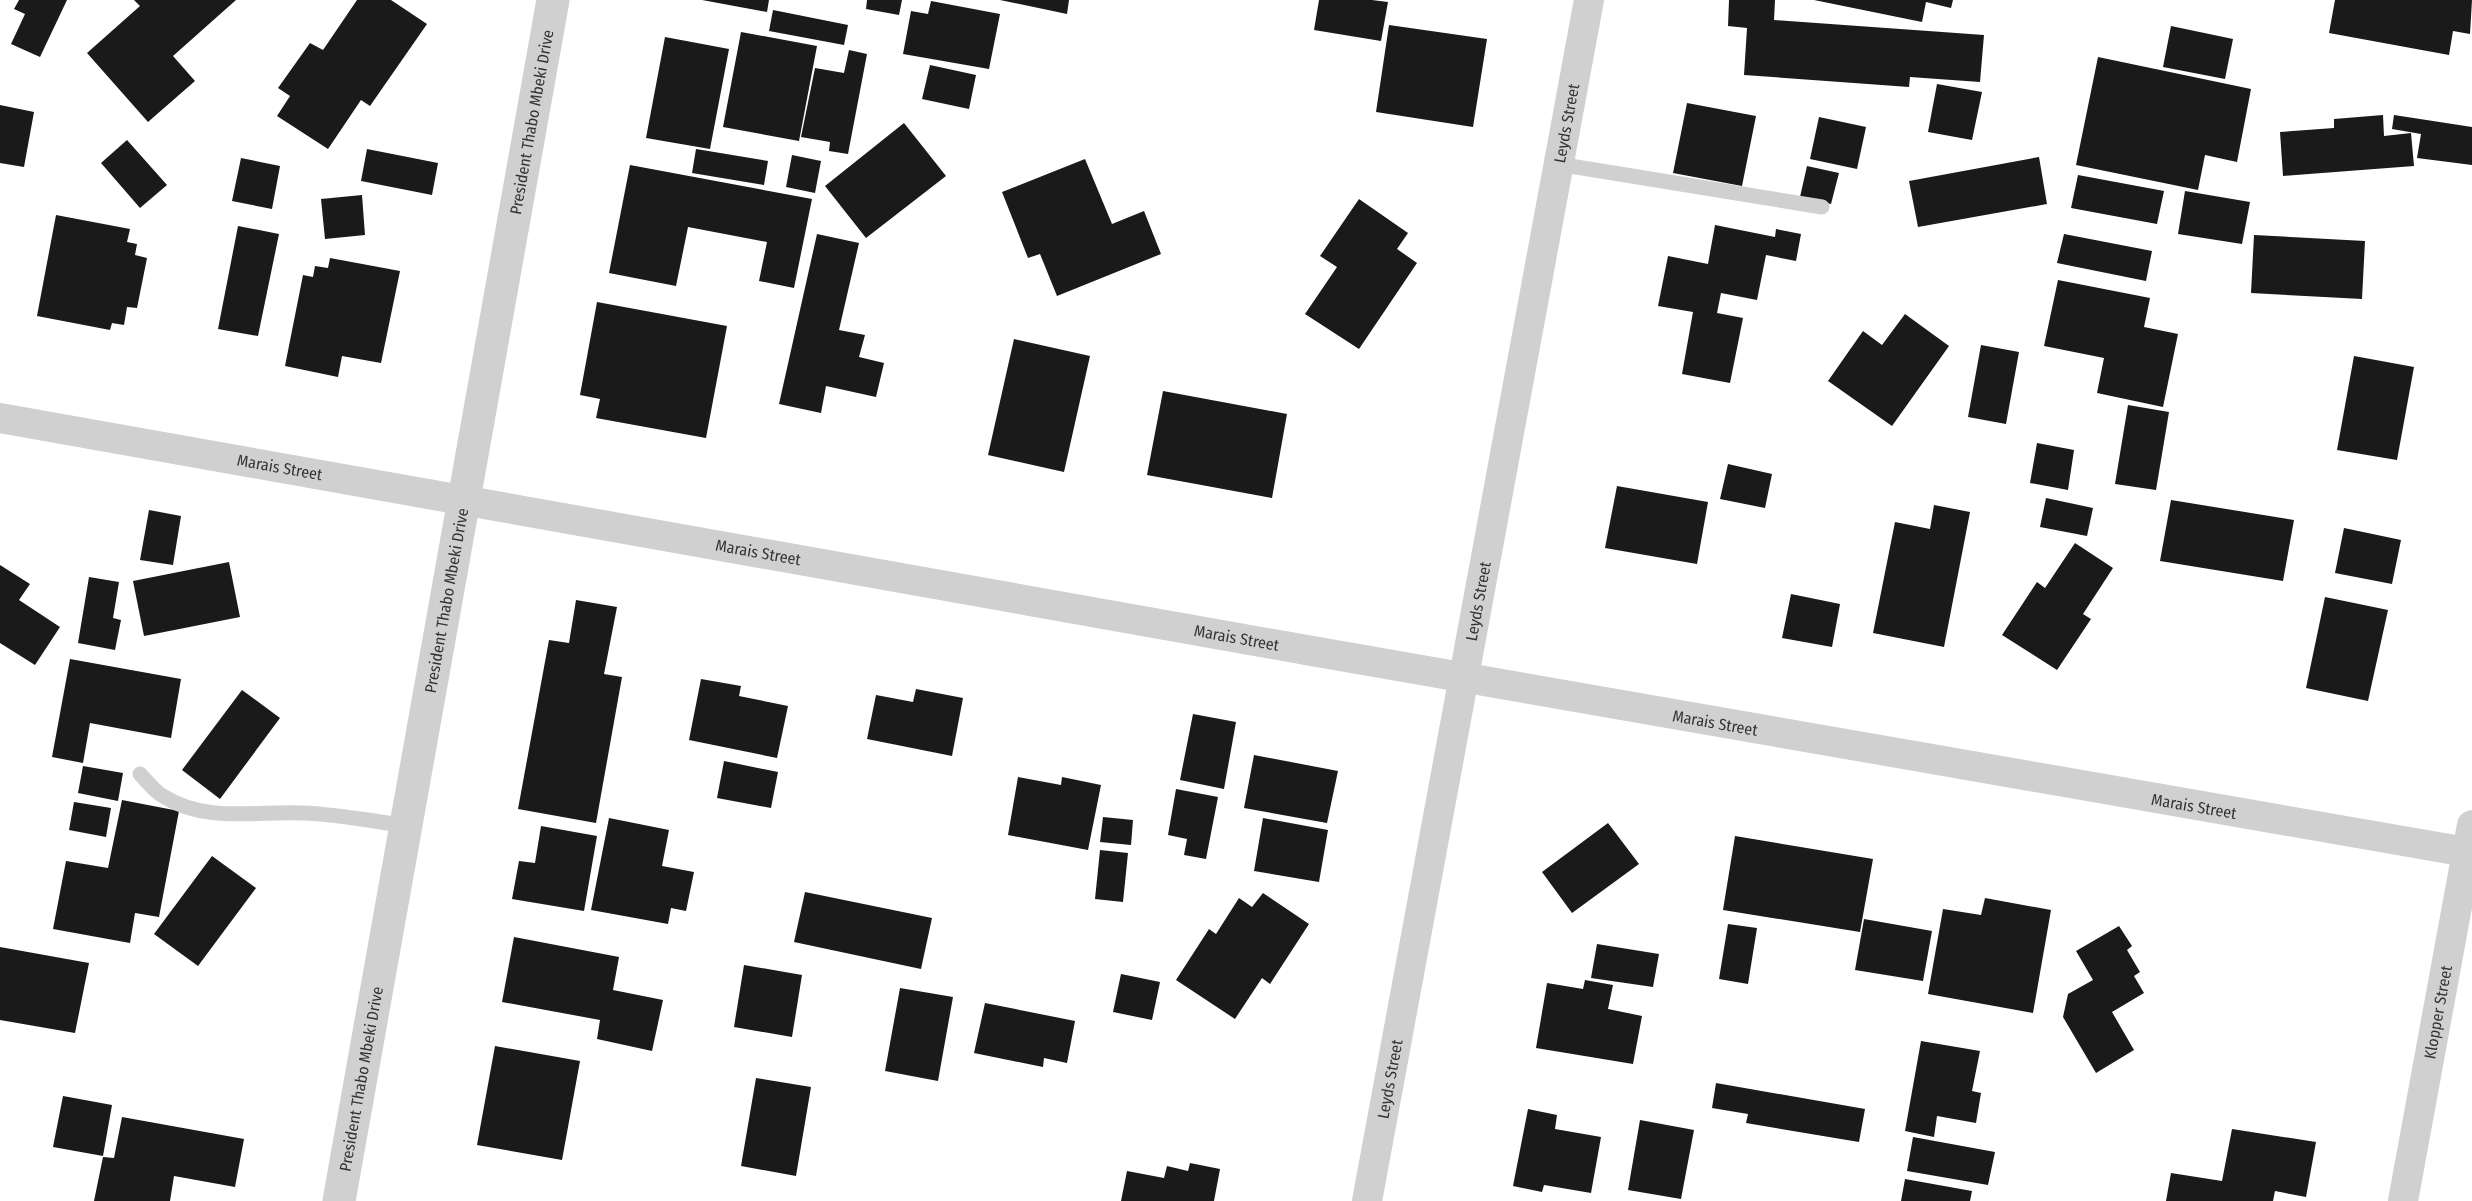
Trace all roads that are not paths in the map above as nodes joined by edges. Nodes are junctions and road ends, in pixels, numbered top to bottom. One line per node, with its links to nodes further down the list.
1 (554, 0): 6 (street, President Thabo Mbeki Drive)
2 (1589, 0): 3 (street, Leyds Street)
3 (1558, 164): 4 (lane); 7 (street, Leyds Street)
4 (1822, 207)
5 (0, 418): 6 (street, Marais Street)
6 (466, 499): 7 (street, Marais Street); 9 (street, President Thabo Mbeki Drive)
7 (1464, 679): 10 (street, Marais Street); 12 (street, Leyds Street)
8 (140, 774): 9 (lane)
9 (407, 826): 11 (street, President Thabo Mbeki Drive)
10 (2470, 843): 13 (street, Klopper Street)
11 (339, 1201)
12 (1367, 1201)
13 (2403, 1201)

